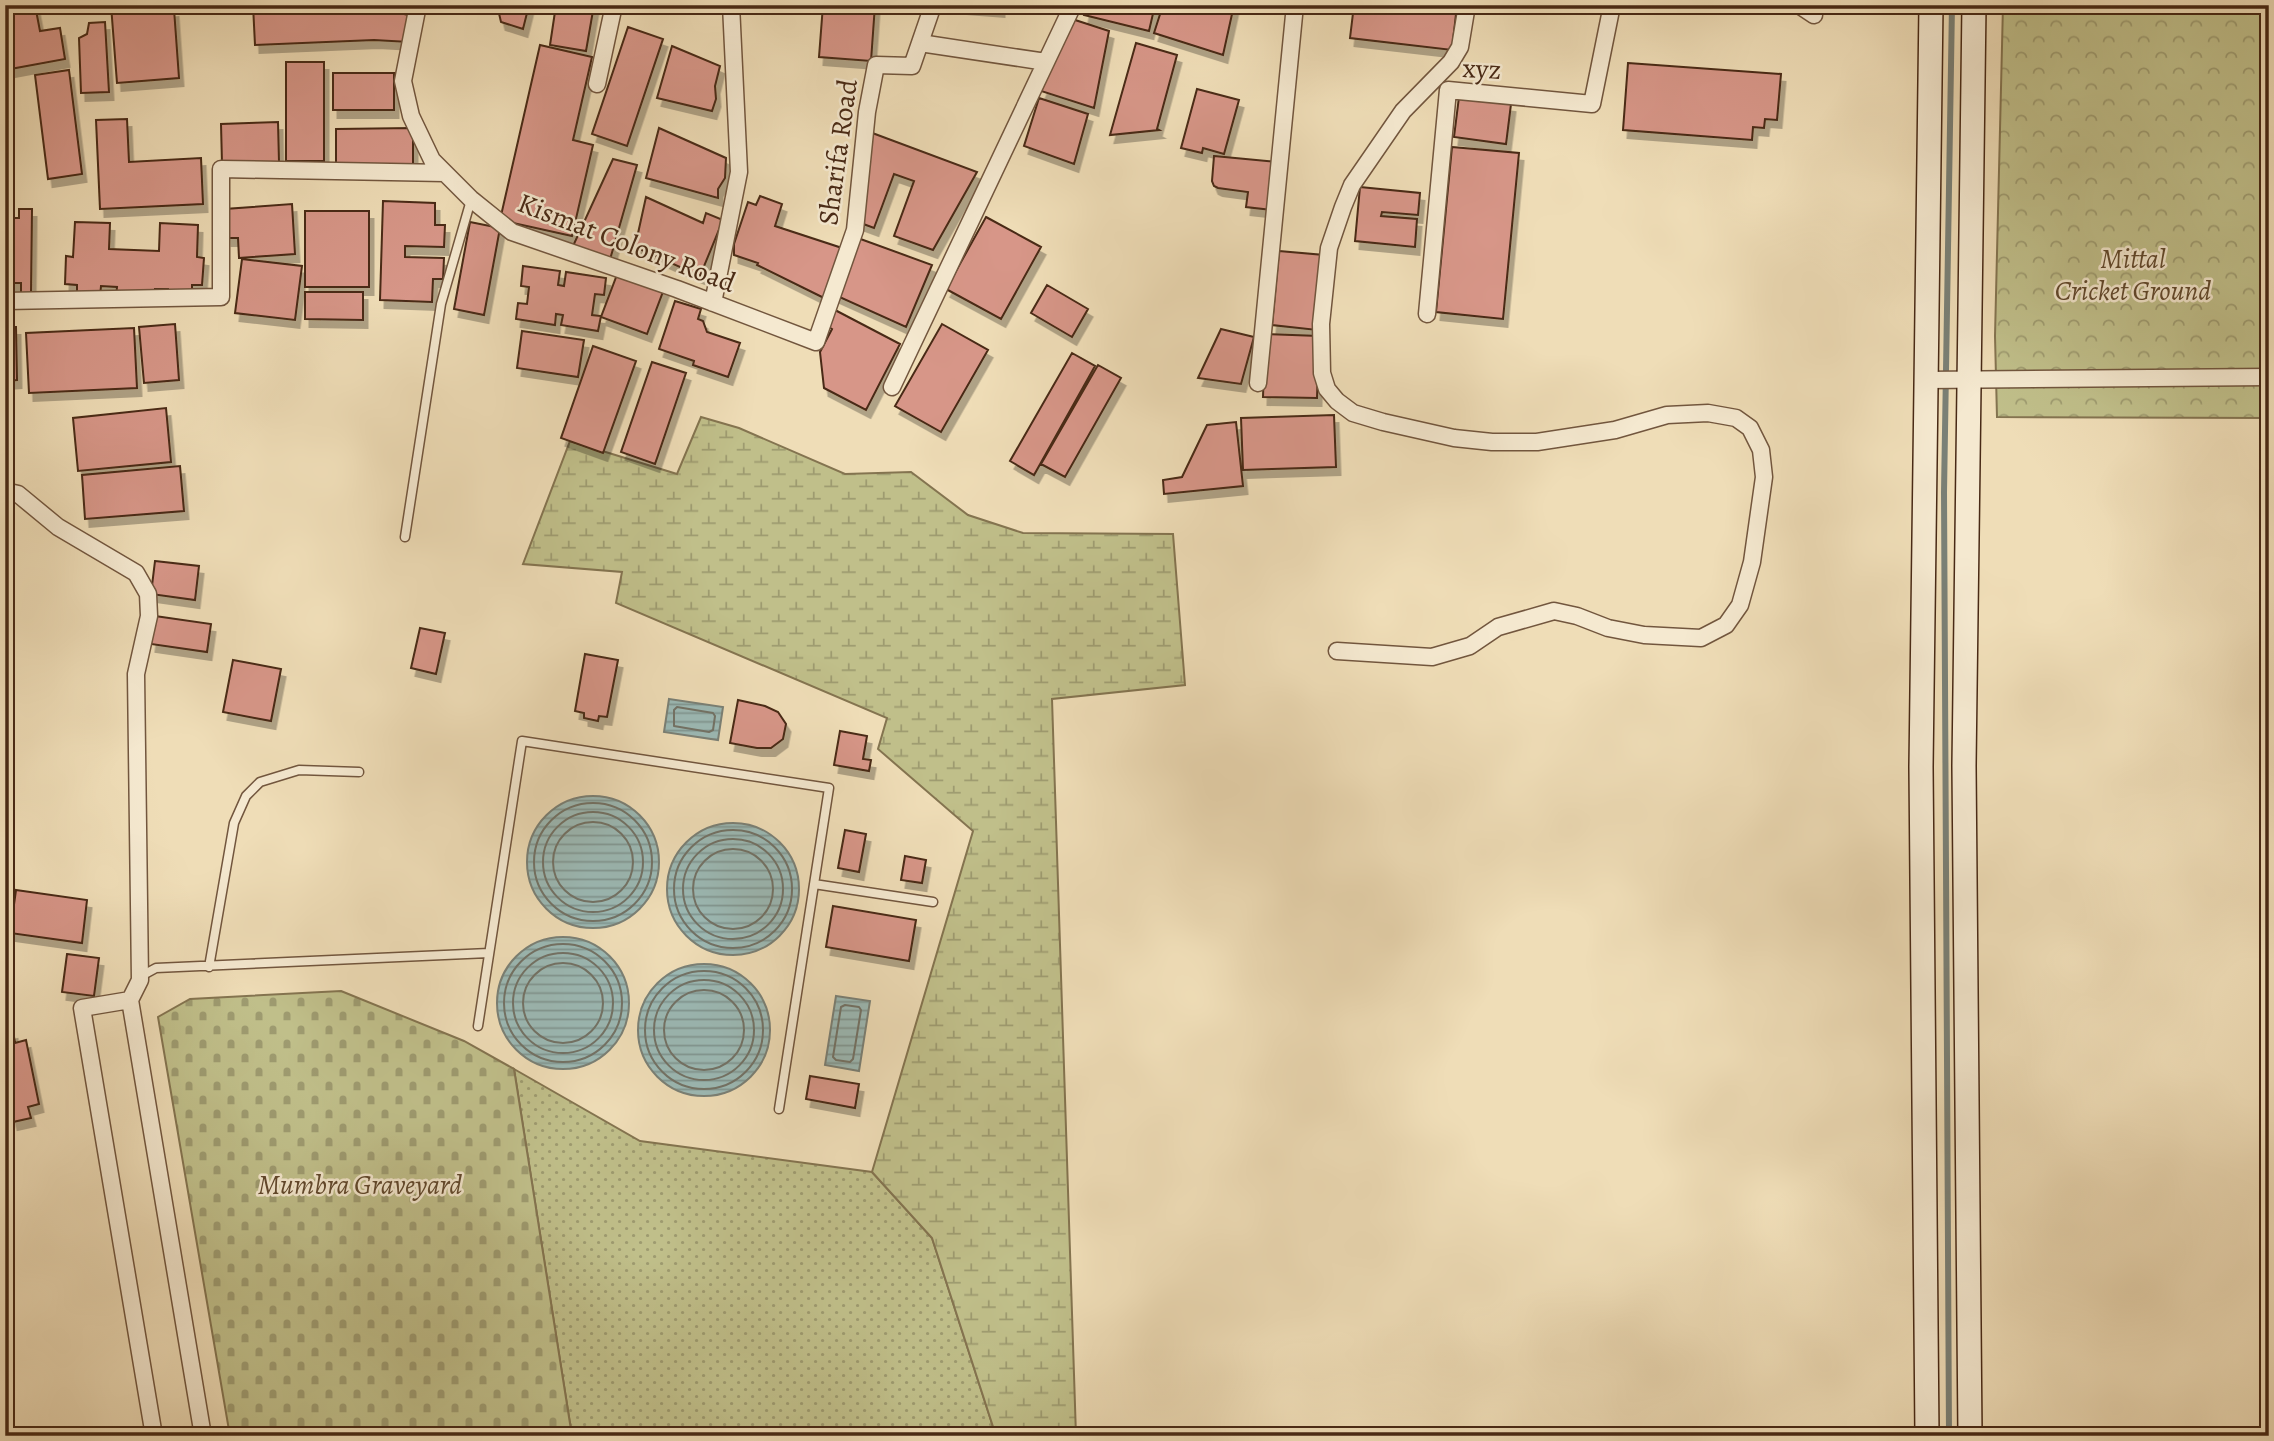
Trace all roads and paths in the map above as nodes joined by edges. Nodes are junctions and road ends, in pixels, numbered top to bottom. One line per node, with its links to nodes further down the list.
1 (418, 5): 16 (street, Kismat Colony Road)
2 (614, 5): 15 (street)
3 (731, 5): 19 (street)
4 (933, 5): 13 (street, Sharifa Road)
5 (1073, 5): 14 (street)
6 (1295, 5): 25 (street)
7 (1467, 5): 29 (street)
8 (1612, 5): 20 (street, xyz)
9 (1800, 5): 12 (street)
10 (1931, 5): 23 (street)
11 (1974, 5): 24 (street)
12 (1814, 15)
13 (920, 43): 14 (street); 21 (street, Sharifa Road)
14 (1046, 62): 26 (street)
15 (597, 84)
16 (445, 173): 17 (street, Kismat Colony Road); 18 (street)
17 (471, 200): 19 (street, Kismat Colony Road); 28 (lane)
18 (5, 301)
19 (713, 303): 21 (street, Kismat Colony Road)
20 (1427, 314)
21 (816, 342)
22 (2269, 377): 24 (street)
23 (1931, 380): 24 (street); 41 (street)
24 (1963, 380): 42 (street)
25 (1258, 383)
26 (892, 387)
27 (5, 491): 35 (street)
28 (405, 537)
29 (1336, 650)
30 (359, 772): 34 (lane)
31 (814, 884): 32 (lane); 33 (lane); 38 (lane)
32 (933, 902)
33 (489, 953): 34 (lane); 37 (lane)
34 (209, 967): 35 (lane)
35 (141, 981): 36 (street)
36 (130, 1000): 39 (street); 40 (street)
37 (478, 1026)
38 (779, 1109)
39 (154, 1436)
40 (203, 1436)
41 (1927, 1436)
42 (1970, 1436)

